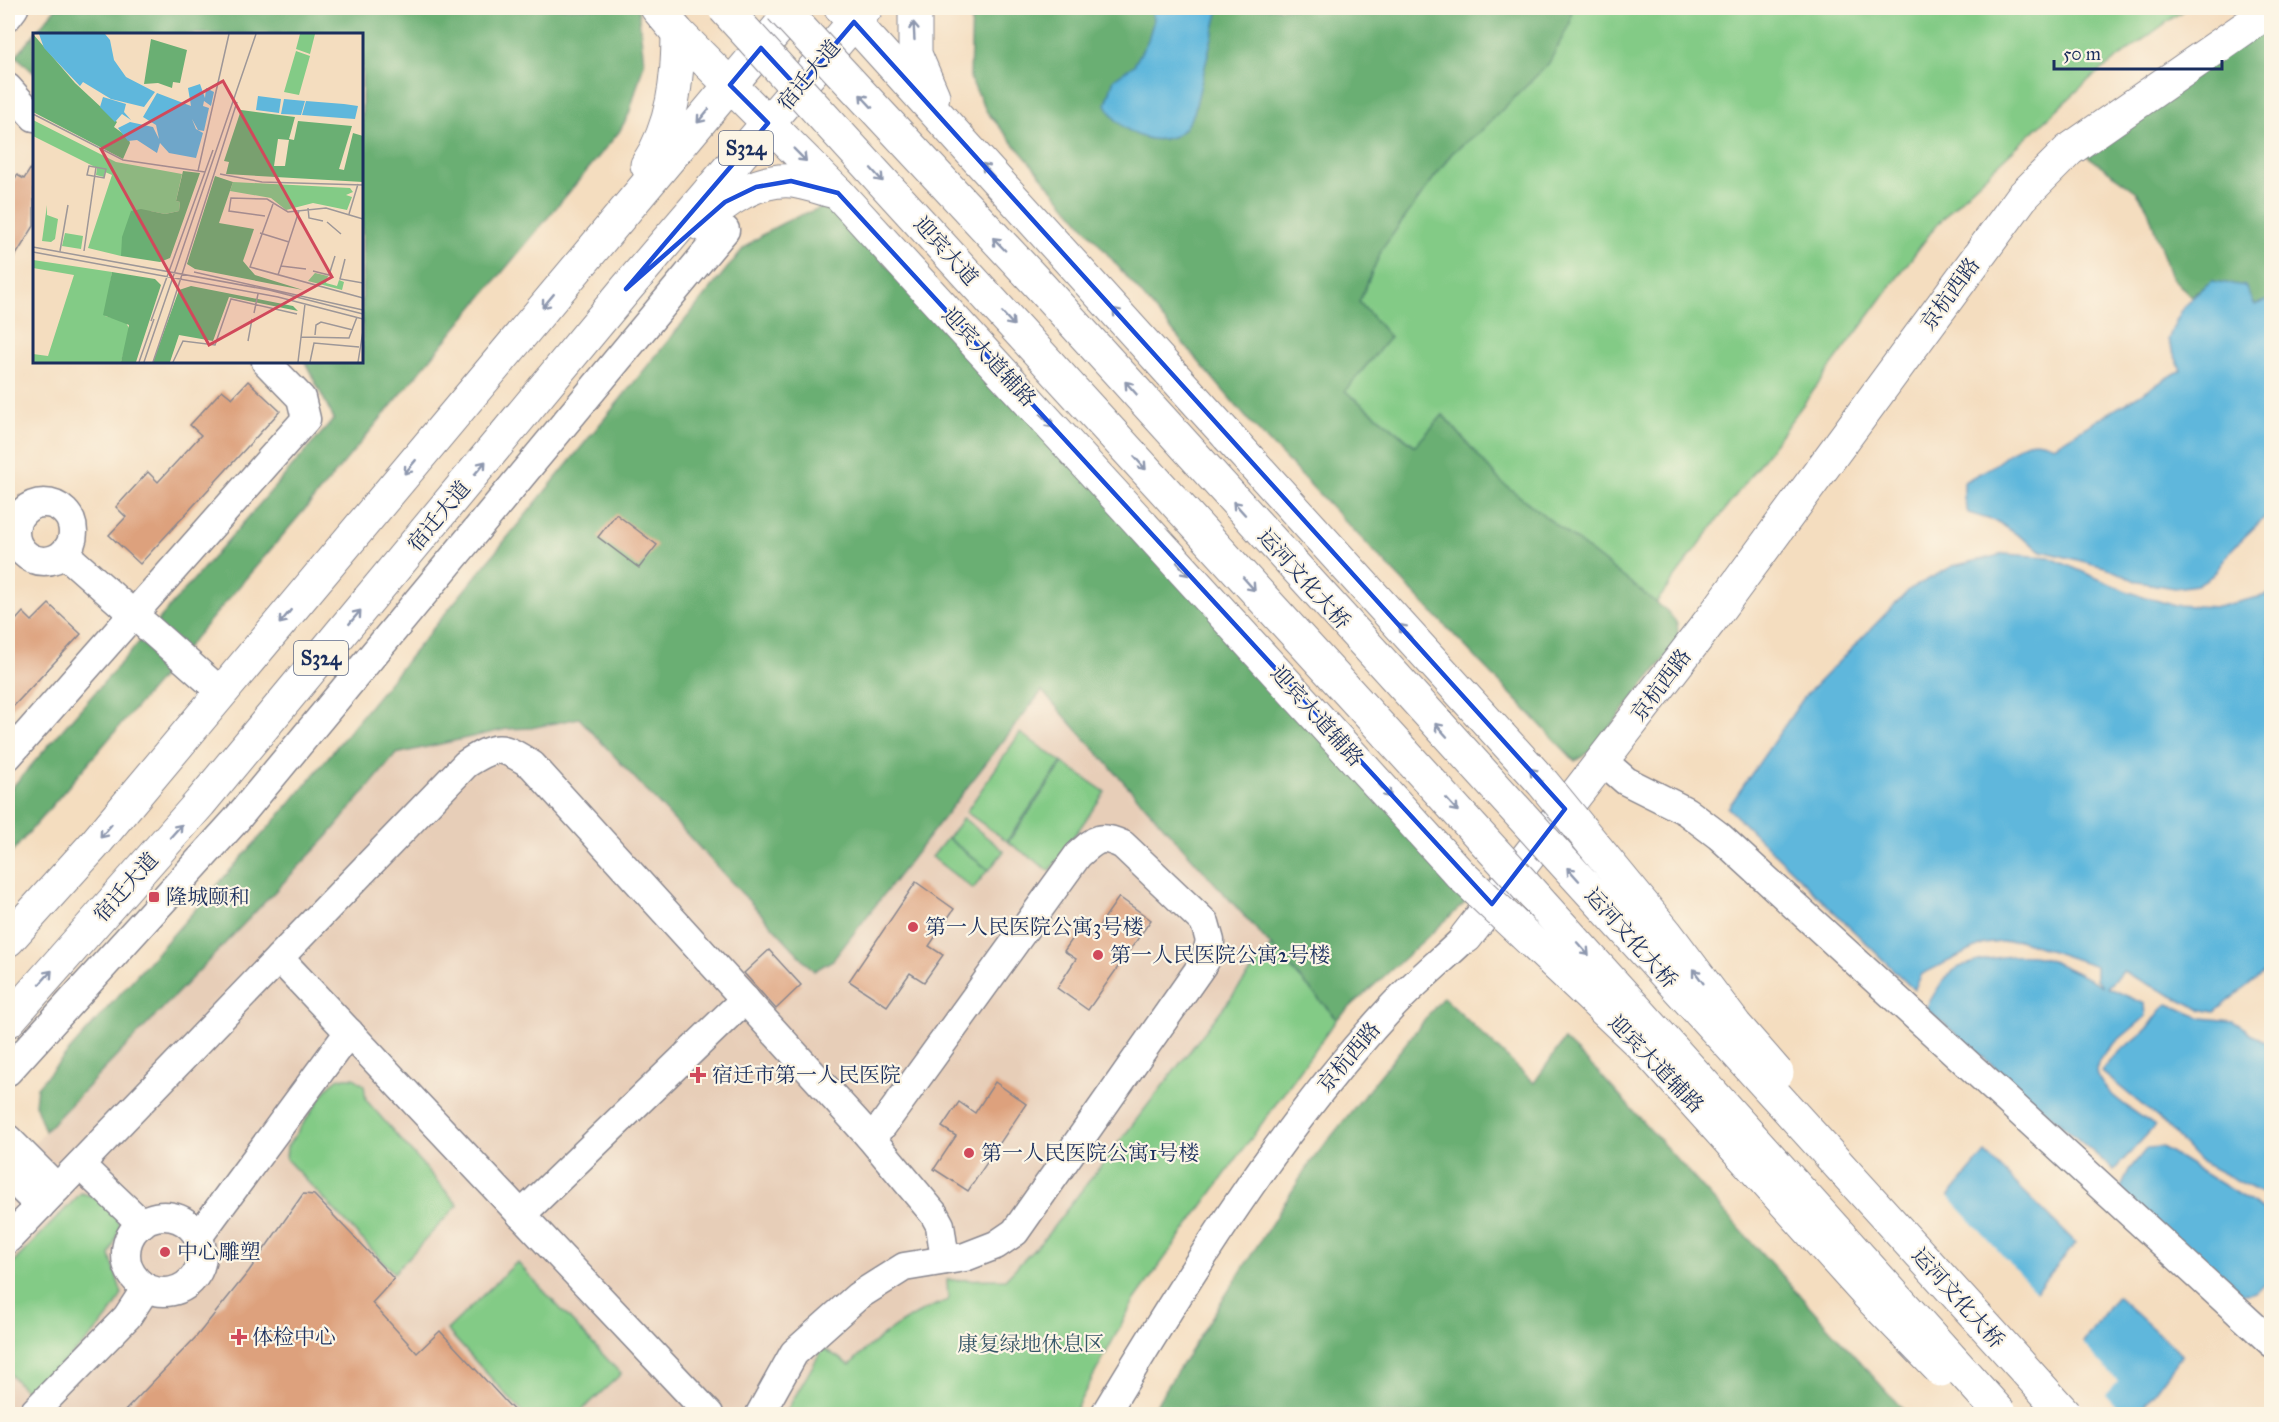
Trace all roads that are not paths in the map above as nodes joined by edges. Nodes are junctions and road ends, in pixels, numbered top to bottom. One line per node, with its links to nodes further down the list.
1 (14, 8): 9 (street)
2 (657, 8): 10 (main road, 迎宾大道辅路)
3 (724, 8): 22 (main road, 迎宾大道, one-way to 22, bridge)
4 (781, 8): 21 (main road, 迎宾大道, one-way to 4, bridge)
5 (795, 8): 11 (main road, S324)
6 (915, 8): 15 (main road, one-way to 6)
7 (2271, 9): 28 (main road, 京杭西路)
8 (854, 12): 14 (main road, 宿迁大道 / S324); 15 (main road)
9 (8, 16)
10 (678, 33): 11 (main road, 迎宾大道辅路); 18 (main road)
11 (730, 85): 14 (main road, 迎宾大道辅路); 18 (main road, S324, one-way to 18)
12 (8, 88): 13 (street)
13 (33, 116)
14 (768, 123): 16 (main road, 迎宾大道辅路, one-way to 16); 19 (main road, 宿迁大道 / S324)
15 (947, 124): 48 (main road, one-way to 15, bridge)
16 (838, 193): 19 (main road); 53 (main road, 迎宾大道辅路, one-way to 53, bridge)
17 (725, 230): 35 (street)
18 (585, 256): 26 (main road, S324, one-way to 26)
19 (627, 289): 33 (main road, 宿迁大道 / S324, one-way to 19)
20 (267, 363): 25 (street)
21 (1198, 462): 48 (main road, 运河文化大桥, one-way to 21, bridge)
22 (1167, 494): 54 (main road, 运河文化大桥, one-way to 54, bridge)
23 (15, 506): 24 (street); 24 (street)
24 (64, 553): 25 (street)
25 (134, 614): 26 (street); 27 (street)
26 (222, 693): 30 (main road, S324, one-way to 30)
27 (8, 756)
28 (1603, 761): 29 (main road, 京杭西路); 47 (street)
29 (1466, 937): 52 (street, 京杭西路)
30 (8, 940)
31 (279, 958): 32 (street); 34 (street); 38 (street)
32 (745, 999): 36 (street); 41 (street)
33 (8, 1021)
34 (349, 1032): 41 (street); 43 (street)
35 (8, 1071)
36 (869, 1136): 45 (street); 45 (street)
37 (8, 1139): 40 (street)
38 (80, 1165): 40 (street); 42 (street)
39 (8, 1175): 40 (street)
40 (48, 1197): 44 (street)
41 (521, 1215): 50 (street)
42 (142, 1224): 43 (street); 46 (street)
43 (198, 1237): 46 (street)
44 (8, 1239)
45 (945, 1260): 51 (street)
46 (146, 1288): 49 (street)
47 (2271, 1343)
48 (2061, 1411)
49 (34, 1413)
50 (709, 1414)
51 (760, 1414)
52 (1105, 1414)
53 (1987, 1414)
54 (2001, 1414)

